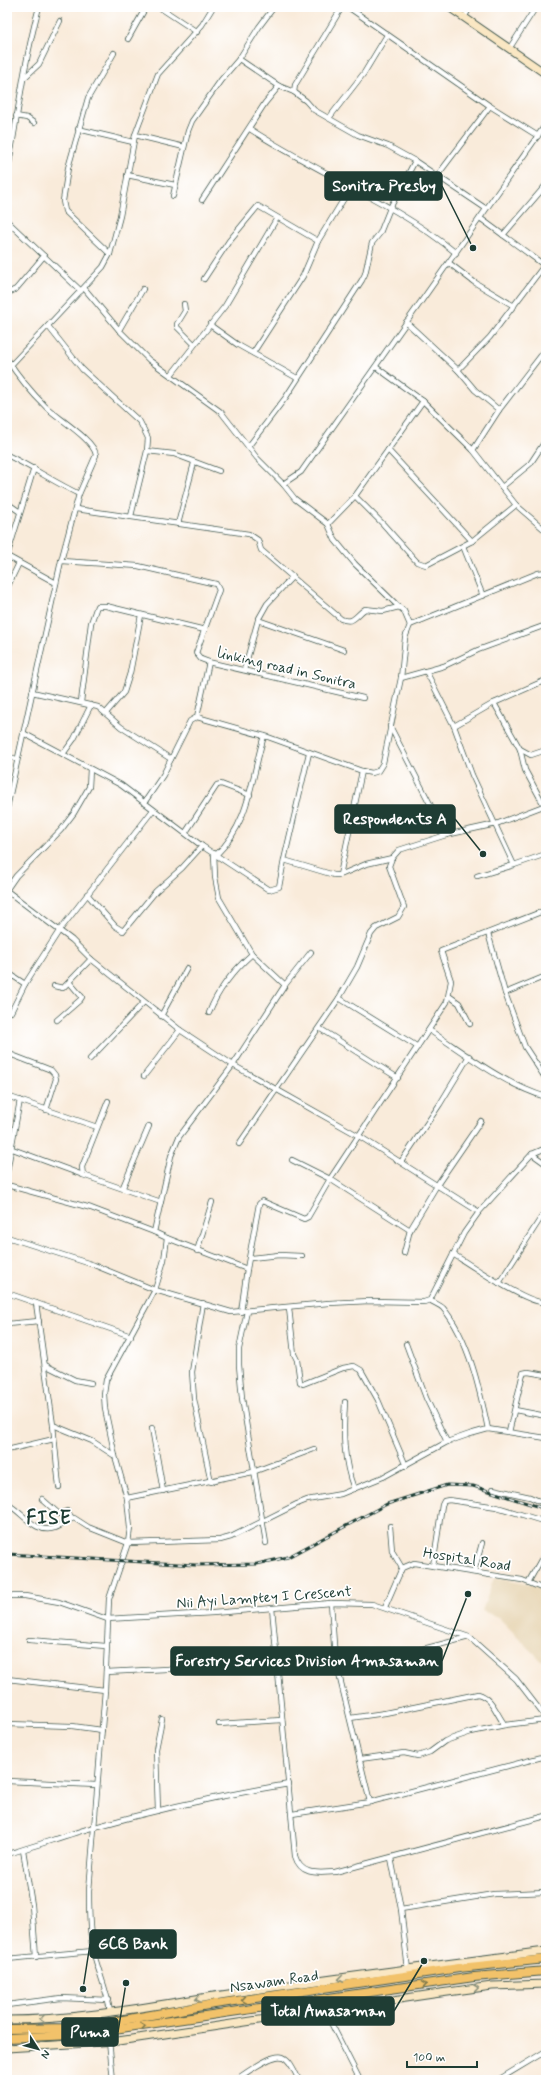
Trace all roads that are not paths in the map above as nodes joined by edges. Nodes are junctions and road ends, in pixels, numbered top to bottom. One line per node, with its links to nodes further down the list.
1 (39, 7): 20 (street)
2 (146, 7): 15 (street)
3 (159, 7): 13 (street)
4 (213, 7): 13 (street)
5 (274, 7): 18 (street)
6 (342, 7): 22 (street)
7 (348, 7): 14 (street)
8 (449, 7): 11 (main road)
9 (470, 7): 11 (street)
10 (536, 7): 16 (street)
11 (464, 18): 16 (main road)
12 (60, 21): 20 (street)
13 (197, 32): 30 (street)
14 (387, 35): 23 (street); 25 (street)
15 (128, 39)
16 (509, 49): 19 (main road)
17 (114, 53): 28 (street)
18 (239, 59): 21 (street); 34 (street)
19 (546, 74)
20 (24, 78): 24 (street)
21 (279, 86): 22 (street); 29 (street)
22 (294, 92): 25 (street)
23 (490, 106): 31 (street); 38 (street)
24 (16, 116): 26 (street); 32 (street)
25 (329, 118): 35 (street)
26 (34, 122)
27 (546, 124): 31 (street)
28 (78, 129): 33 (street); 52 (street)
29 (250, 130): 41 (street); 43 (street)
30 (134, 135): 33 (street); 34 (street)
31 (538, 136): 45 (street)
32 (9, 141): 36 (street)
33 (133, 142): 37 (street)
34 (184, 146): 39 (street)
35 (415, 161): 38 (street); 44 (street)
36 (7, 175)
37 (127, 175): 39 (street); 52 (street)
38 (437, 176): 45 (street)
39 (176, 185): 42 (street)
40 (546, 185): 49 (street)
41 (351, 187): 44 (street); 50 (street)
42 (173, 196)
43 (202, 200)
44 (390, 208): 51 (street); 74 (street)
45 (485, 208): 47 (street)
46 (277, 218): 50 (street); 56 (street); 63 (street)
47 (480, 218): 49 (street); 51 (street)
48 (7, 221): 53 (street)
49 (503, 235): 55 (street)
50 (318, 241): 68 (street)
51 (456, 253): 54 (street)
52 (110, 254): 57 (street)
53 (44, 256): 57 (street); 59 (street)
54 (449, 262): 61 (street); 62 (street)
55 (545, 264): 61 (street)
56 (204, 279)
57 (82, 289): 64 (street); 65 (street)
58 (143, 289): 65 (street)
59 (7, 290)
60 (184, 304): 66 (street)
61 (514, 306): 72 (street)
62 (406, 322): 71 (street); 72 (street)
63 (210, 325): 66 (street); 68 (street)
64 (48, 326): 70 (street); 81 (street)
65 (119, 330): 73 (street)
66 (194, 344): 73 (street)
67 (546, 349): 76 (street)
68 (253, 353): 74 (street)
69 (7, 359): 70 (street)
70 (11, 365): 88 (street)
71 (376, 367): 75 (street); 86 (street)
72 (458, 370): 76 (street)
73 (171, 375): 78 (street)
74 (297, 378): 78 (street)
75 (423, 401): 79 (street); 80 (street)
76 (499, 410): 80 (street)
77 (546, 440): 87 (street)
78 (248, 447): 86 (street)
79 (388, 450): 89 (street); 98 (street)
80 (473, 450): 87 (street)
81 (147, 451): 83 (street); 94 (street)
82 (7, 455): 84 (street)
83 (194, 463): 85 (street); 95 (street)
84 (34, 468): 88 (street); 93 (street)
85 (219, 471)
86 (284, 484): 96 (street)
87 (502, 487): 91 (street)
88 (79, 494): 92 (street)
89 (355, 496): 96 (street); 99 (street)
90 (7, 503): 93 (street)
91 (516, 505): 97 (street); 98 (street)
92 (76, 509): 94 (street); 100 (street)
93 (20, 512): 101 (street)
94 (131, 516): 95 (street)
95 (178, 524): 103 (street)
96 (328, 524): 107 (street)
97 (546, 531)
98 (472, 541): 99 (street)
99 (462, 546): 106 (street)
100 (60, 561): 104 (street); 112 (street)
101 (19, 563): 104 (street); 105 (street)
102 (546, 572): 106 (street)
103 (293, 576): 107 (street); 109 (street)
104 (56, 583): 119 (street)
105 (7, 588)
106 (484, 596): 110 (street)
107 (399, 607): 110 (street)
108 (141, 615): 112 (street); 121 (street); 124 (street)
109 (258, 620): 113 (street); 115 (street)
110 (410, 624): 117 (street)
111 (546, 625): 116 (street)
112 (205, 630): 114 (street)
113 (344, 650)
114 (206, 661): 115 (street, linking road in Sonitra); 125 (street)
115 (244, 670): 120 (street, linking road in Sonitra)
116 (426, 671): 117 (street); 127 (street)
117 (401, 678): 126 (street)
118 (546, 680): 122 (street)
119 (32, 692): 121 (street); 128 (street)
120 (363, 698)
121 (81, 702): 123 (street)
122 (494, 704): 127 (street); 130 (street)
123 (91, 705): 124 (street); 133 (street)
124 (106, 713): 136 (street)
125 (197, 717): 129 (street); 136 (street)
126 (390, 726): 138 (street); 146 (street)
127 (454, 726): 144 (street)
128 (23, 733): 133 (street); 135 (street)
129 (264, 736): 132 (street); 139 (street)
130 (520, 749): 131 (street); 141 (street)
131 (546, 750)
132 (309, 753): 138 (street); 151 (street)
133 (63, 754): 137 (street)
134 (7, 756): 135 (street)
135 (16, 759): 142 (street)
136 (171, 759): 140 (street)
137 (90, 769): 140 (street); 155 (street)
138 (362, 770): 153 (street)
139 (250, 795): 145 (street); 148 (street)
140 (144, 803): 143 (street)
141 (546, 806): 144 (street)
142 (7, 808)
143 (153, 810): 145 (street); 156 (street)
144 (496, 824): 146 (street); 152 (street)
145 (186, 832): 147 (street)
146 (446, 835): 150 (street)
147 (202, 846): 148 (street); 156 (street)
148 (215, 854): 151 (street); 161 (street)
149 (546, 854): 152 (street)
150 (392, 858): 153 (street); 172 (street)
151 (284, 860): 153 (street)
152 (514, 865): 154 (street)
153 (340, 875)
154 (477, 876)
155 (7, 890): 158 (street)
156 (87, 894): 158 (street)
157 (546, 910): 159 (street)
158 (59, 931): 162 (street); 167 (street)
159 (488, 933): 170 (street); 171 (street)
160 (311, 952): 168 (street)
161 (252, 954): 168 (street); 175 (street)
162 (91, 959): 166 (street); 173 (street)
163 (187, 968): 176 (street)
164 (7, 972): 167 (street)
165 (546, 976): 170 (street)
166 (70, 983): 169 (street); 177 (street)
167 (25, 984): 174 (street)
168 (285, 985): 186 (street)
169 (54, 986)
170 (505, 992): 189 (street)
171 (449, 996): 178 (street); 181 (street)
172 (339, 998): 179 (street); 182 (street)
173 (144, 1002): 176 (street); 185 (street)
174 (10, 1012)
175 (208, 1013)
176 (161, 1016): 180 (street)
177 (58, 1020)
178 (470, 1024)
179 (319, 1028): 188 (street); 190 (street)
180 (180, 1030): 186 (street); 187 (street)
181 (429, 1030): 182 (street); 184 (street)
182 (418, 1048): 188 (street)
183 (7, 1053): 195 (street)
184 (470, 1056): 192 (street); 205 (street)
185 (90, 1059)
186 (233, 1066): 190 (street); 213 (street)
187 (144, 1076)
188 (398, 1078): 199 (street)
189 (546, 1079)
190 (278, 1091): 199 (street); 200 (street)
191 (7, 1096): 193 (street)
192 (546, 1097)
193 (20, 1100): 195 (street); 201 (street)
194 (108, 1101): 198 (street)
195 (46, 1110): 198 (street)
196 (482, 1121): 211 (street)
197 (149, 1126): 212 (street)
198 (97, 1127): 208 (street)
199 (359, 1136): 205 (street); 209 (street)
200 (239, 1144)
201 (9, 1148): 207 (street); 208 (street)
202 (546, 1148): 203 (street)
203 (532, 1154): 206 (street); 216 (street)
204 (292, 1160): 209 (street)
205 (400, 1162): 211 (street)
206 (546, 1164)
207 (7, 1172)
208 (83, 1175): 212 (street)
209 (330, 1179): 217 (street); 225 (street)
210 (7, 1185): 218 (street)
211 (437, 1185): 216 (street); 217 (street)
212 (123, 1187): 213 (street)
213 (161, 1202): 218 (street)
214 (212, 1202): 221 (street)
215 (546, 1210): 227 (street)
216 (478, 1212): 223 (street)
217 (410, 1230): 222 (street)
218 (154, 1232): 220 (street)
219 (7, 1237): 228 (street)
220 (167, 1238): 221 (street); 228 (street)
221 (197, 1250): 226 (street)
222 (404, 1253)
223 (453, 1254): 227 (street); 230 (street)
224 (302, 1256): 225 (street)
225 (251, 1258): 226 (street)
226 (248, 1269): 236 (street)
227 (499, 1283): 231 (street)
228 (156, 1290): 233 (street); 239 (street)
229 (7, 1293): 232 (street)
230 (430, 1300): 234 (street); 249 (street)
231 (546, 1302)
232 (36, 1303): 237 (street); 239 (street)
233 (203, 1304): 236 (street); 259 (street)
234 (289, 1308): 235 (street); 257 (street)
235 (247, 1311): 236 (street); 258 (street)
236 (241, 1312)
237 (39, 1321): 238 (street); 241 (street)
238 (7, 1324)
239 (131, 1336): 256 (street)
240 (406, 1344): 253 (street)
241 (45, 1365): 243 (street); 247 (street)
242 (546, 1375): 245 (street)
243 (91, 1383)
244 (345, 1402): 261 (street)
245 (515, 1410): 246 (street); 250 (street)
246 (546, 1416)
247 (53, 1425): 252 (street); 256 (street)
248 (152, 1428): 263 (street)
249 (488, 1430): 250 (street); 253 (street)
250 (509, 1432): 251 (street)
251 (546, 1438)
252 (54, 1439): 255 (street); 260 (street)
253 (447, 1442): 257 (street)
254 (314, 1449): 258 (street)
255 (7, 1450)
256 (115, 1456): 264 (street)
257 (406, 1466): 261 (street)
258 (254, 1472): 259 (street); 269 (street)
259 (211, 1482): 263 (street)
260 (59, 1487)
261 (354, 1489): 269 (street)
262 (493, 1489): 267 (street)
263 (163, 1491): 264 (street)
264 (127, 1498): 272 (street)
265 (42, 1499): 268 (street)
266 (7, 1504): 268 (street)
267 (546, 1504)
268 (72, 1518): 272 (street)
269 (264, 1520): 272 (street); 273 (street)
270 (546, 1522): 276 (street)
271 (390, 1526): 277 (street)
272 (128, 1543): 285 (street)
273 (266, 1543)
274 (482, 1543): 278 (street)
275 (546, 1551): 279 (street)
276 (432, 1566): 277 (street, Hospital Road); 278 (street, Hospital Road)
277 (402, 1568): 283 (street, Hospital Road)
278 (474, 1572): 279 (street, Hospital Road)
279 (529, 1581): 280 (street, Hospital Road)
280 (546, 1590)
281 (7, 1596): 285 (street)
282 (332, 1603): 283 (street, Nii Ayi Lamptey I Crescent); 284 (street, Nii Ayi Lamptey I Crescent); 289 (street)
283 (385, 1607): 286 (street, Nii Ayi Lamptey I Crescent)
284 (272, 1608): 285 (street, Nii Ayi Lamptey I Crescent); 290 (street)
285 (107, 1619): 288 (street)
286 (468, 1637): 289 (street); 294 (street, Nii Ayi Lamptey I Crescent)
287 (29, 1640): 288 (street)
288 (106, 1646): 291 (street)
289 (335, 1658): 295 (street)
290 (277, 1660): 291 (street); 297 (street)
291 (106, 1672): 293 (street)
292 (7, 1679): 293 (street)
293 (105, 1690): 302 (street)
294 (545, 1714): 298 (street, Nii Ayi Lamptey I Crescent)
295 (350, 1718): 301 (street); 304 (street)
296 (162, 1720): 309 (street)
297 (282, 1720): 300 (street); 306 (street)
298 (546, 1721): 301 (street)
299 (7, 1724): 302 (street)
300 (219, 1724)
301 (505, 1725): 304 (street)
302 (102, 1730): 307 (street)
303 (546, 1756): 308 (street)
304 (360, 1759): 308 (street)
305 (7, 1781): 307 (street)
306 (289, 1784): 309 (street); 310 (street)
307 (98, 1785): 312 (street)
308 (370, 1802): 310 (street)
309 (158, 1811): 312 (street)
310 (292, 1814): 315 (street)
311 (546, 1816): 315 (street)
312 (93, 1827): 313 (street); 318 (street)
313 (23, 1850): 314 (street); 320 (street)
314 (7, 1854)
315 (391, 1858): 317 (street)
316 (546, 1892): 317 (street)
317 (401, 1909): 323 (street)
318 (93, 1951): 320 (street); 326 (street)
319 (546, 1951): 323 (main road)
320 (36, 1957): 321 (street)
321 (7, 1959)
322 (546, 1959): 331 (highway, Nsawam Road, one-way to 331)
323 (408, 1970): 329 (main road, one-way to 329)
324 (546, 1970): 332 (highway, Nsawam Road, one-way to 324)
325 (546, 1984): 328 (main road, one-way to 325)
326 (108, 2000): 327 (street); 329 (street)
327 (7, 2005)
328 (324, 2009): 333 (main road); 341 (street)
329 (110, 2013): 330 (main road, one-way to 330)
330 (7, 2020)
331 (7, 2029)
332 (7, 2038)
333 (109, 2041): 334 (main road); 338 (street)
334 (7, 2048)
335 (546, 2051): 342 (street)
336 (8, 2058): 337 (street)
337 (8, 2080)
338 (113, 2080)
339 (235, 2080): 340 (street)
340 (299, 2080)
341 (360, 2080)
342 (498, 2080)

